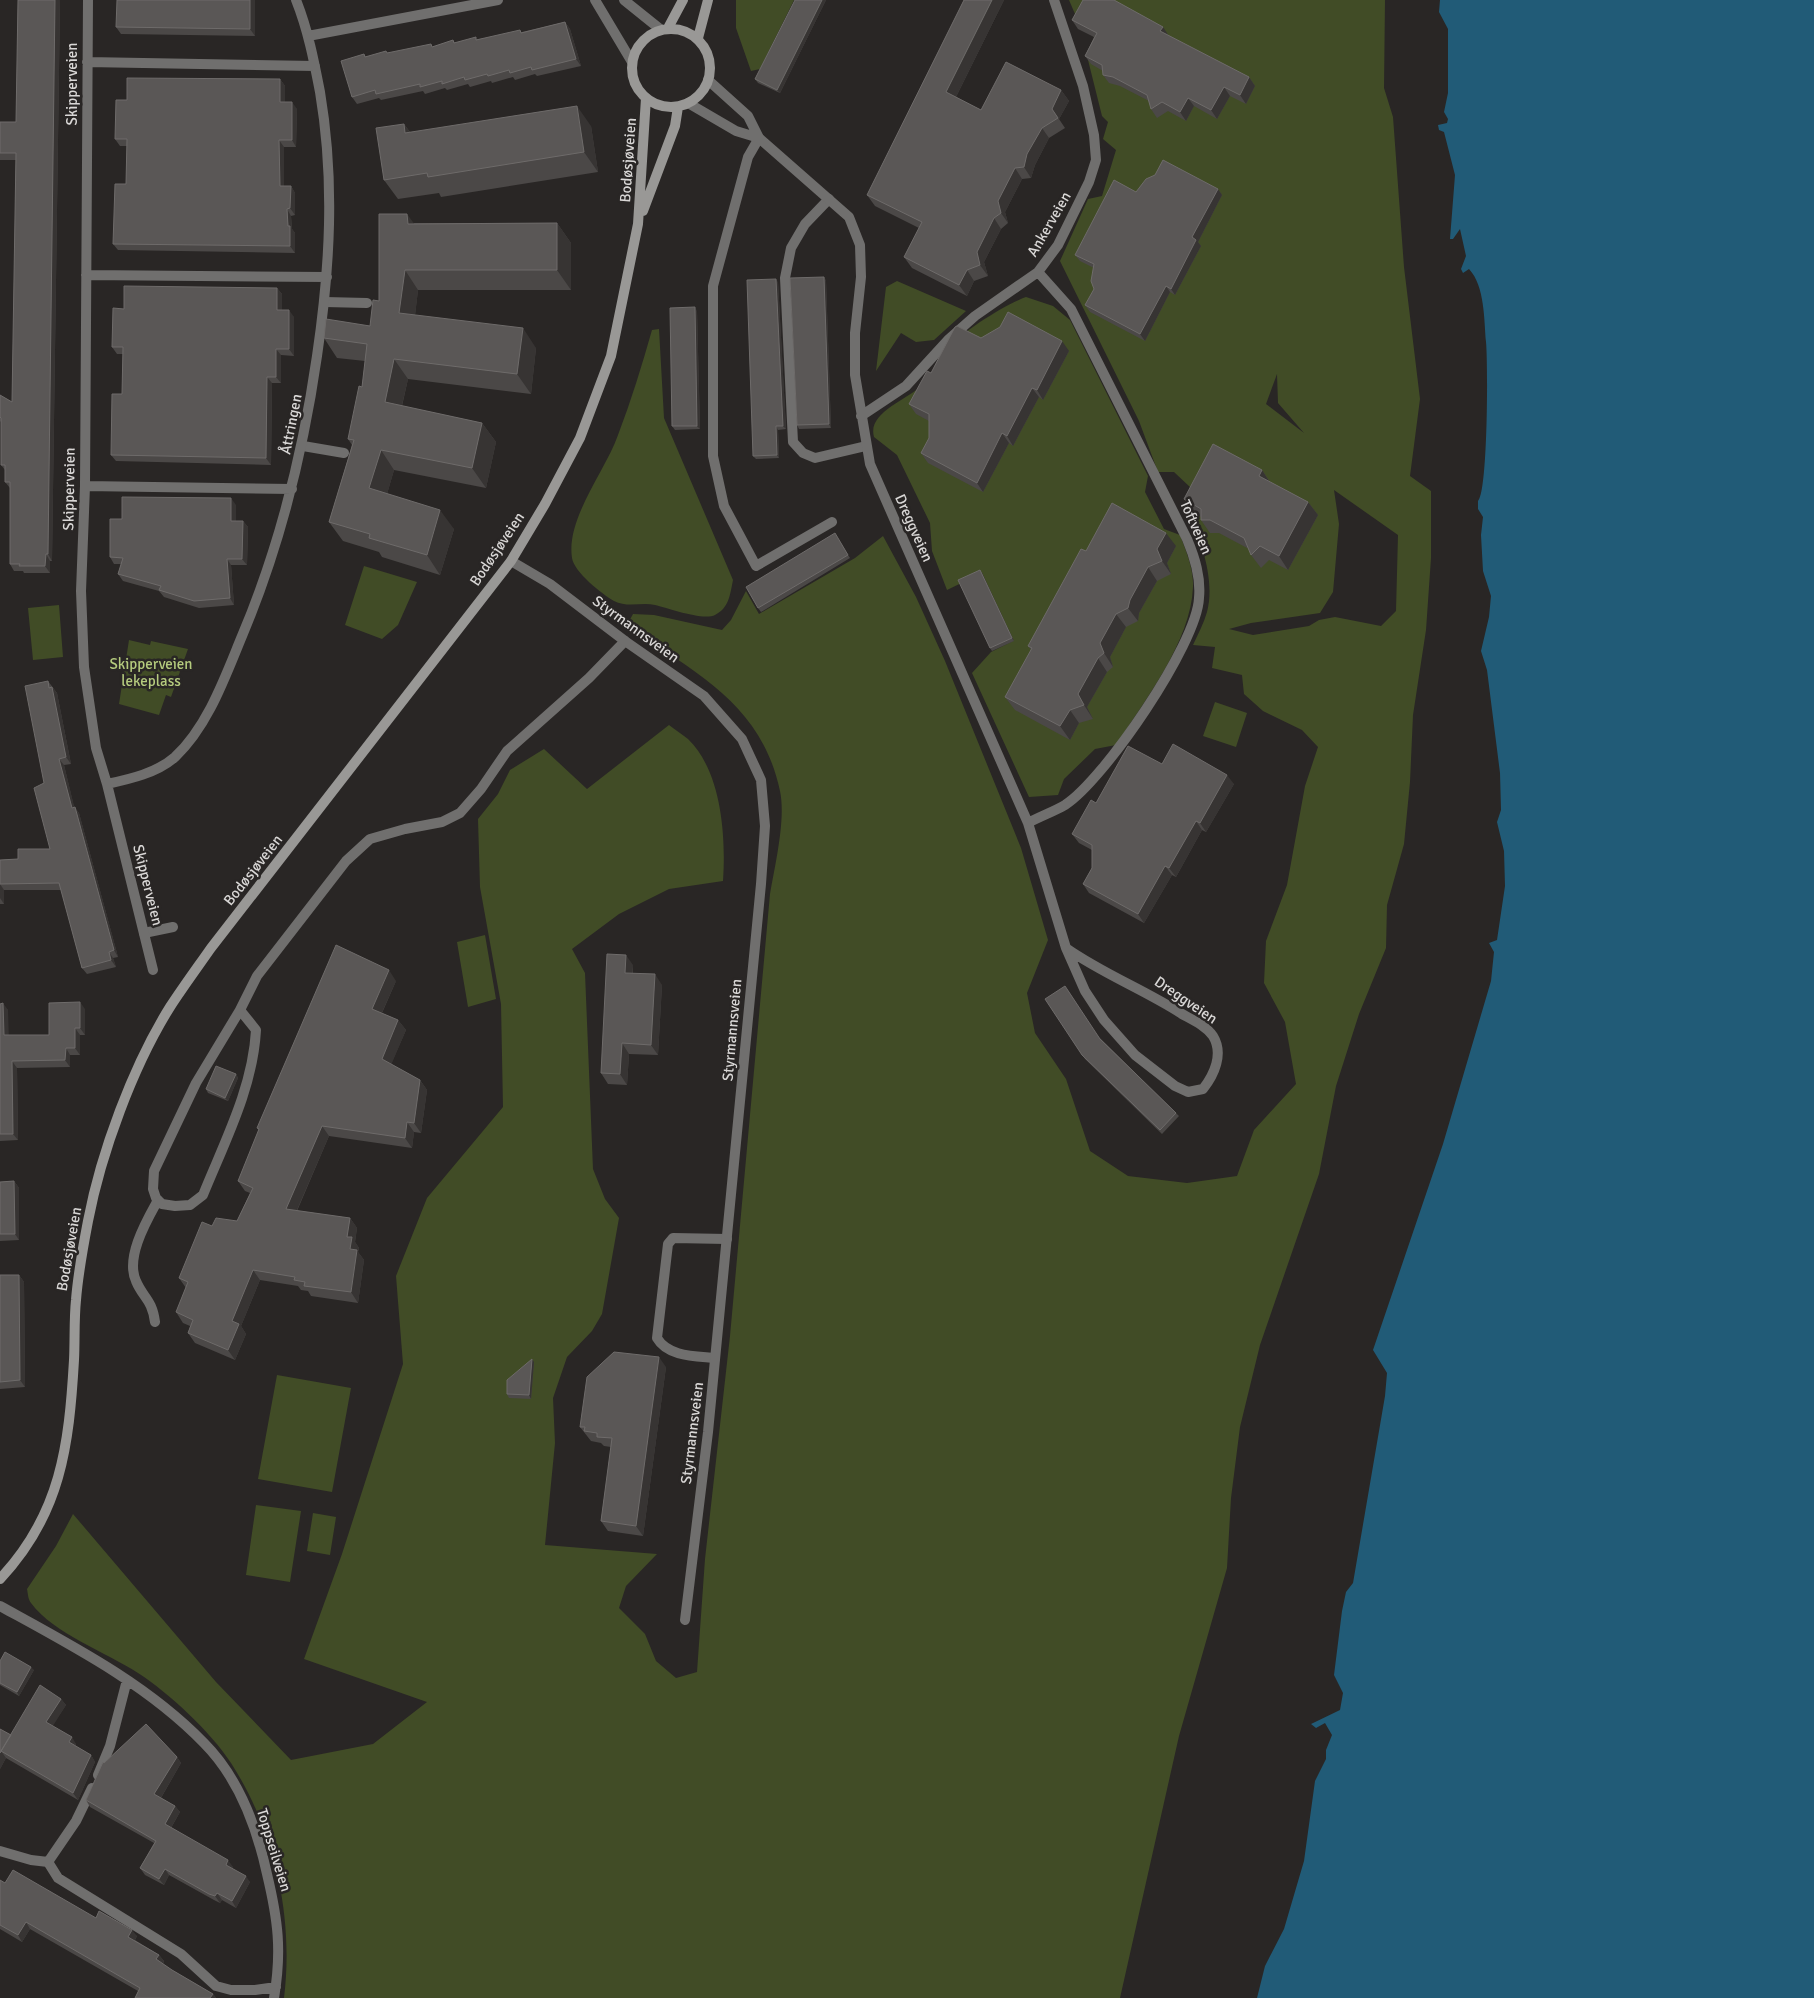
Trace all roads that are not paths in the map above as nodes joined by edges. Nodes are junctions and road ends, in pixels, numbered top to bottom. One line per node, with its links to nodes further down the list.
1 (88, 0): 13 (street, Skipperveien)
2 (296, 0): 11 (street, Åttringen)
3 (498, 0): 9 (street)
4 (595, 0): 14 (street)
5 (624, 0): 10 (street)
6 (683, 0): 10 (street)
7 (708, 0): 12 (street)
8 (1054, 0): 23 (street, Ankerveien)
9 (469, 3): 11 (street)
10 (664, 29): 12 (street); 14 (street)
11 (308, 36): 15 (street, Åttringen)
12 (698, 38): 16 (street)
13 (88, 62): 15 (street); 24 (street, Skipperveien)
14 (632, 62): 17 (street, Bodøsjøveien)
15 (315, 66): 25 (street, Åttringen)
16 (708, 80): 18 (street); 20 (street, Dreggveien)
17 (646, 98): 19 (street, Bodøsjøveien); 22 (street, Bodøsjøveien)
18 (688, 103): 19 (street); 20 (street, Dreggveien)
19 (678, 107): 22 (street, Bodøsjøveien)
20 (759, 138): 21 (street, Dreggveien); 34 (street)
21 (829, 199): 28 (street, Dreggveien); 30 (street)
22 (638, 224): 35 (street, Bodøsjøveien)
23 (1038, 272): 28 (street, Ankerveien); 38 (street, Toftveien)
24 (86, 275): 25 (street); 32 (street, Skipperveien)
25 (327, 277): 26 (street, Åttringen)
26 (325, 302): 27 (street); 29 (street, Åttringen)
27 (368, 303)
28 (860, 416): 30 (street, Dreggveien)
29 (303, 446): 31 (street); 33 (street, Åttringen)
30 (866, 446): 38 (street, Dreggveien)
31 (344, 453)
32 (85, 486): 33 (street); 37 (street, Skipperveien)
33 (292, 489): 37 (street, Åttringen)
34 (832, 522)
35 (511, 561): 36 (street, Styrmannsveien); 48 (street, Bodøsjøveien)
36 (625, 641): 43 (street); 45 (street, Styrmannsveien)
37 (107, 784): 40 (street, Skipperveien)
38 (1028, 823): 41 (street, Dreggveien)
39 (174, 927): 40 (street)
40 (144, 933): 42 (street, Skipperveien)
41 (1066, 948): 41 (street, Dreggveien)
42 (153, 970)
43 (240, 1010): 44 (street); 44 (street)
44 (158, 1200): 46 (street)
45 (727, 1239): 47 (street, Styrmannsveien); 47 (street)
46 (155, 1322)
47 (715, 1358): 50 (street, Styrmannsveien)
48 (0, 1579)
49 (0, 1606): 51 (street, Toppseilveien)
50 (685, 1620)
51 (127, 1680): 53 (street); 54 (street, Toppseilveien)
52 (0, 1851): 53 (street)
53 (48, 1862): 54 (street)
54 (276, 1986): 55 (street, Toppseilveien)
55 (274, 1998)

